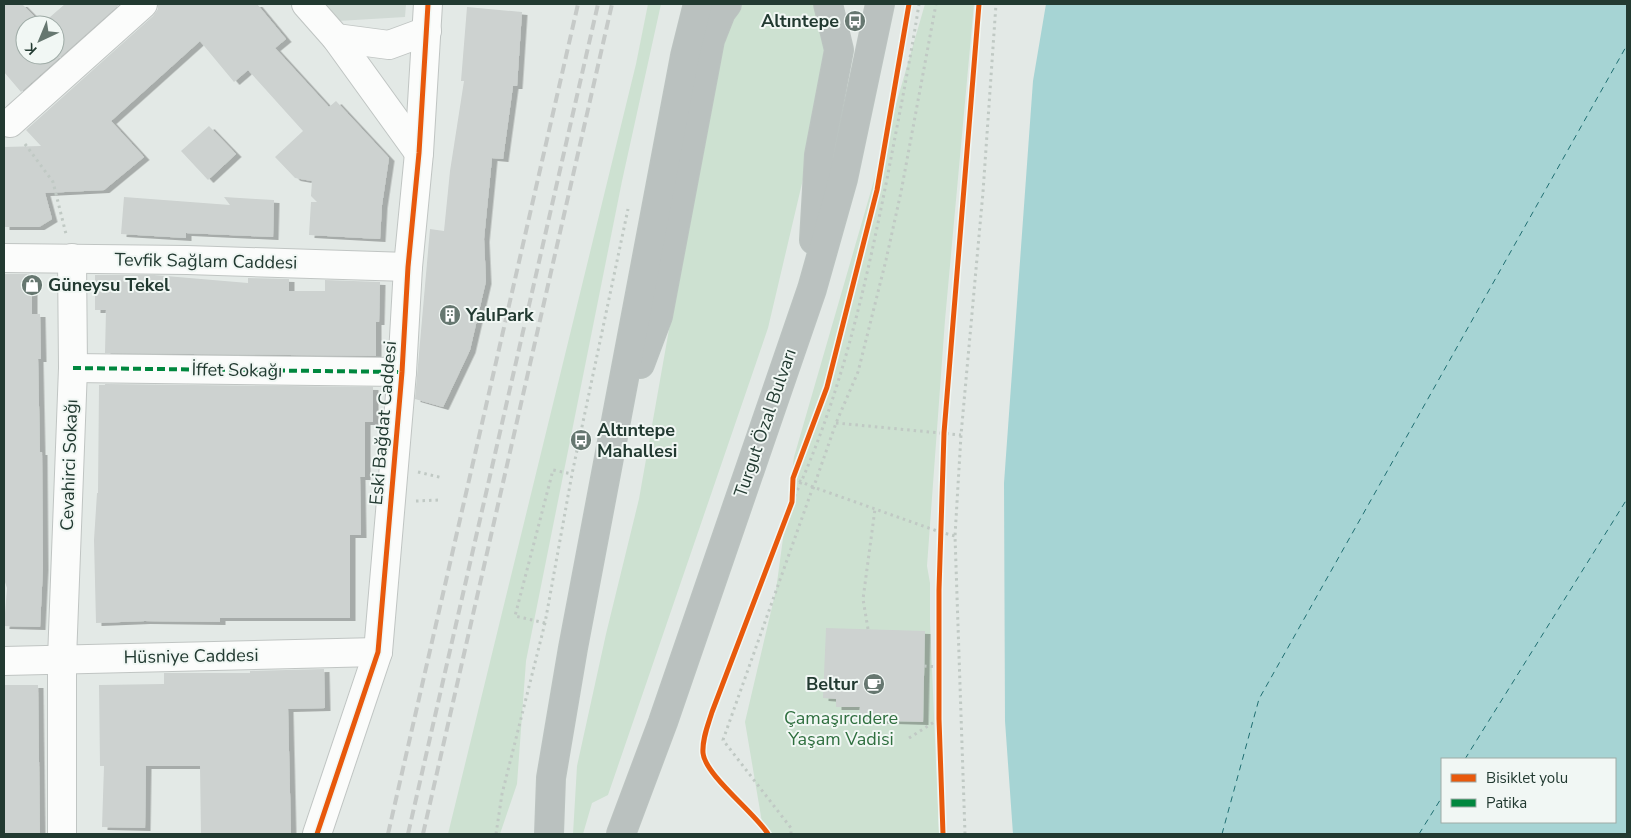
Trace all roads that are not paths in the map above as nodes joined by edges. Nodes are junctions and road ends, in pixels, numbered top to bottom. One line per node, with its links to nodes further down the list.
1 (144, 4): 10 (street)
2 (306, 4): 9 (street)
3 (428, 4): 8 (street, Eski Bağdat Caddesi)
4 (698, 4): 18 (highway)
5 (727, 4): 18 (highway)
6 (828, 4): 15 (highway)
7 (880, 4): 15 (highway, Turgut Özal Bulvarı)
8 (426, 31): 9 (street); 11 (street, Eski Bağdat Caddesi)
9 (336, 38): 11 (street)
10 (10, 123)
11 (418, 153): 14 (street, Eski Bağdat Caddesi)
12 (4, 258): 13 (street, Tevfik Sağlam Caddesi)
13 (72, 258): 14 (street, Tevfik Sağlam Caddesi); 16 (street, Cevahirci Sokağı)
14 (408, 267): 17 (street, Eski Bağdat Caddesi)
15 (812, 289): 25 (highway, Turgut Özal Bulvarı)
16 (73, 368): 17 (street, İffet Sokağı); 20 (street, Cevahirci Sokağı)
17 (402, 372): 19 (street, Eski Bağdat Caddesi)
18 (614, 436): 24 (highway)
19 (378, 652): 20 (street, Hüsniye Caddesi); 23 (street, Eski Bağdat Caddesi)
20 (62, 659): 21 (street, Hüsniye Caddesi); 22 (street, Cevahirci Sokağı)
21 (4, 661)
22 (62, 834)
23 (317, 834)
24 (549, 834)
25 (621, 834)

